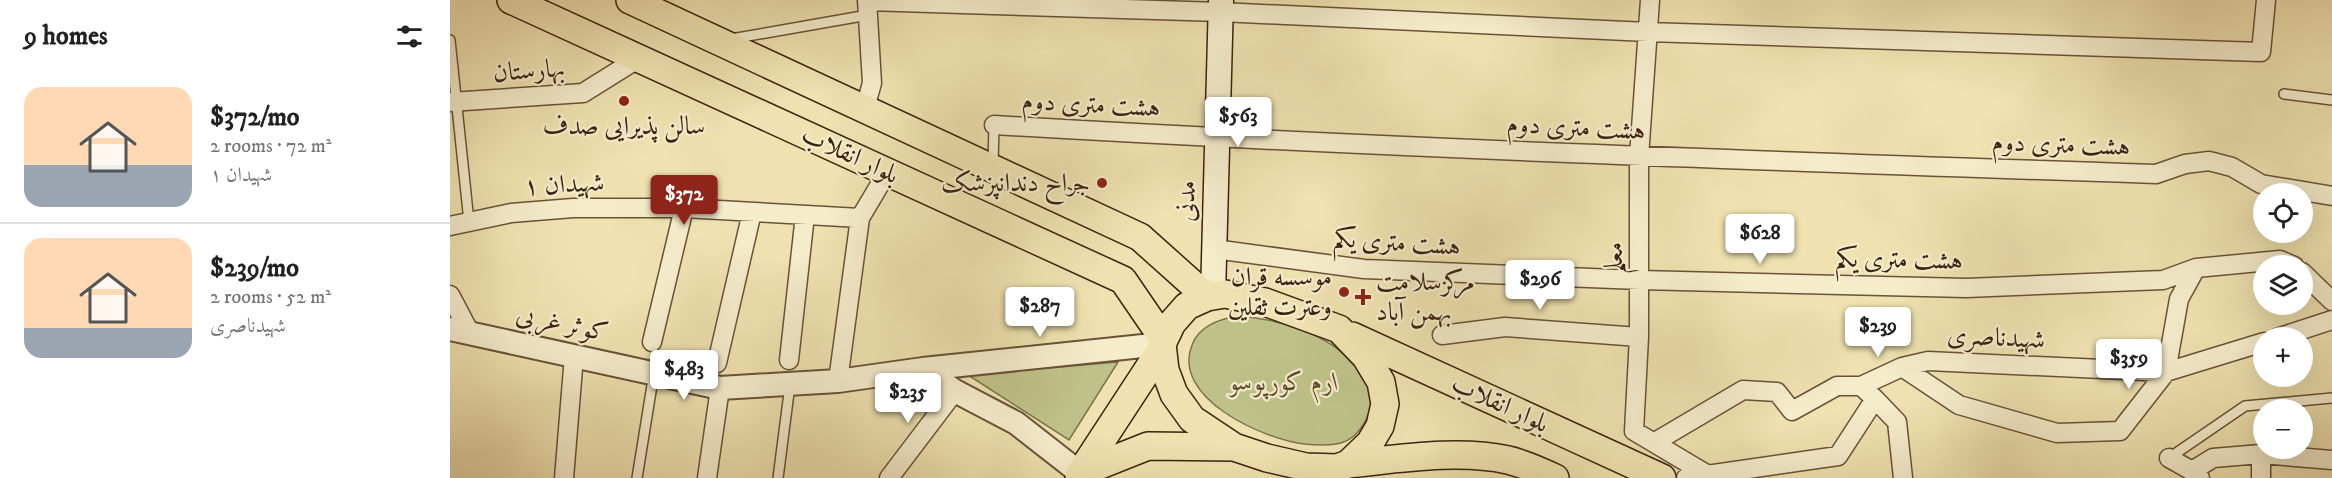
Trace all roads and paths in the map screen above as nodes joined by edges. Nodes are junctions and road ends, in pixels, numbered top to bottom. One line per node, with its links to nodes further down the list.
1 (511, 0): 10 (main road, بلوار انقلاب)
2 (630, 0): 9 (main road, بلوار انقلاب)
3 (1650, 0): 7 (street, معلم)
4 (2266, 0): 7 (street)
5 (867, 5): 6 (street); 9 (lane); 14 (street)
6 (1221, 6): 7 (street); 16 (main road, مدنی)
7 (1648, 32): 17 (street, معلم)
8 (450, 40): 13 (lane)
9 (719, 41): 14 (main road, بلوار انقلاب)
10 (639, 58): 13 (street, بهارستان); 42 (main road, بلوار انقلاب)
11 (2284, 94): 12 (lane)
12 (2332, 100)
13 (453, 101): 25 (lane)
14 (865, 108): 18 (main road, بلوار انقلاب)
15 (994, 125): 16 (street, هشت متری دوم); 18 (lane)
16 (1217, 138): 17 (street, هشت متری دوم); 27 (main road, مدنی)
17 (1639, 157): 20 (street, هشت متری دوم); 30 (street, معلم)
18 (993, 167): 33 (main road, بلوار انقلاب)
19 (879, 186): 24 (street)
20 (2332, 196)
21 (684, 208): 22 (street, شهیدان ۱); 25 (street, شهیدان ۱); 41 (street)
22 (752, 212): 23 (street, شهیدان ۱); 46 (street)
23 (804, 215): 24 (street, شهیدان ۱); 45 (street)
24 (860, 218): 51 (street)
25 (469, 222): 26 (street, شهیدان ۱)
26 (450, 226)
27 (1214, 249): 30 (street, هشت متری یکم); 33 (main road, مدنی)
28 (2253, 263): 29 (street, هشت متری یکم)
29 (2196, 268): 30 (street, هشت متری یکم); 49 (street)
30 (1640, 280): 40 (street, معلم)
31 (2313, 283): 34 (street)
32 (450, 296): 38 (street)
33 (1210, 297): 37 (main road); 42 (main road)
34 (2332, 301)
35 (2332, 320): 36 (street)
36 (2311, 327)
37 (1339, 329): 65 (main road); 75 (main road, بلوار انقلاب)
38 (460, 331): 44 (street, کوثر غربی)
39 (1442, 335): 40 (street)
40 (1639, 337): 58 (street, معلم)
41 (652, 342)
42 (1163, 344): 48 (street, کوثر غربی); 59 (main road); 66 (main road)
43 (2253, 345): 49 (street, شهید‌ناصری)
44 (574, 356): 50 (street, کوثر غربی); 69 (street)
45 (789, 360)
46 (717, 363)
47 (1902, 367): 49 (street, شهید‌ناصری); 49 (street); 53 (street, شهید‌ناصری)
48 (924, 369): 51 (street, کوثر غربی); 55 (street)
49 (2166, 372)
50 (654, 373): 54 (street, کوثر غربی); 70 (lane)
51 (838, 381): 52 (street, کوثر غربی)
52 (790, 385): 54 (street, کوثر غربی); 72 (lane)
53 (1861, 386): 57 (street); 58 (street, شهید‌ناصری)
54 (720, 388): 71 (street)
55 (955, 391): 66 (street); 73 (street)
56 (2332, 398): 61 (lane)
57 (1875, 399): 67 (street); 77 (street)
58 (1655, 442): 67 (street, معلم)
59 (1234, 447): 65 (main road); 66 (main road)
60 (2253, 455): 68 (street)
61 (2169, 458): 68 (street)
62 (2313, 458): 64 (street)
63 (2261, 459): 78 (street)
64 (2332, 460)
65 (1342, 470): 74 (main road, بلوار انقلاب)
66 (1078, 475)
67 (1708, 475): 76 (street)
68 (2196, 475)
69 (564, 478)
70 (637, 478)
71 (707, 478)
72 (778, 478)
73 (890, 478)
74 (1555, 478)
75 (1662, 478)
76 (1686, 478)
77 (1903, 478)
78 (2260, 478)

